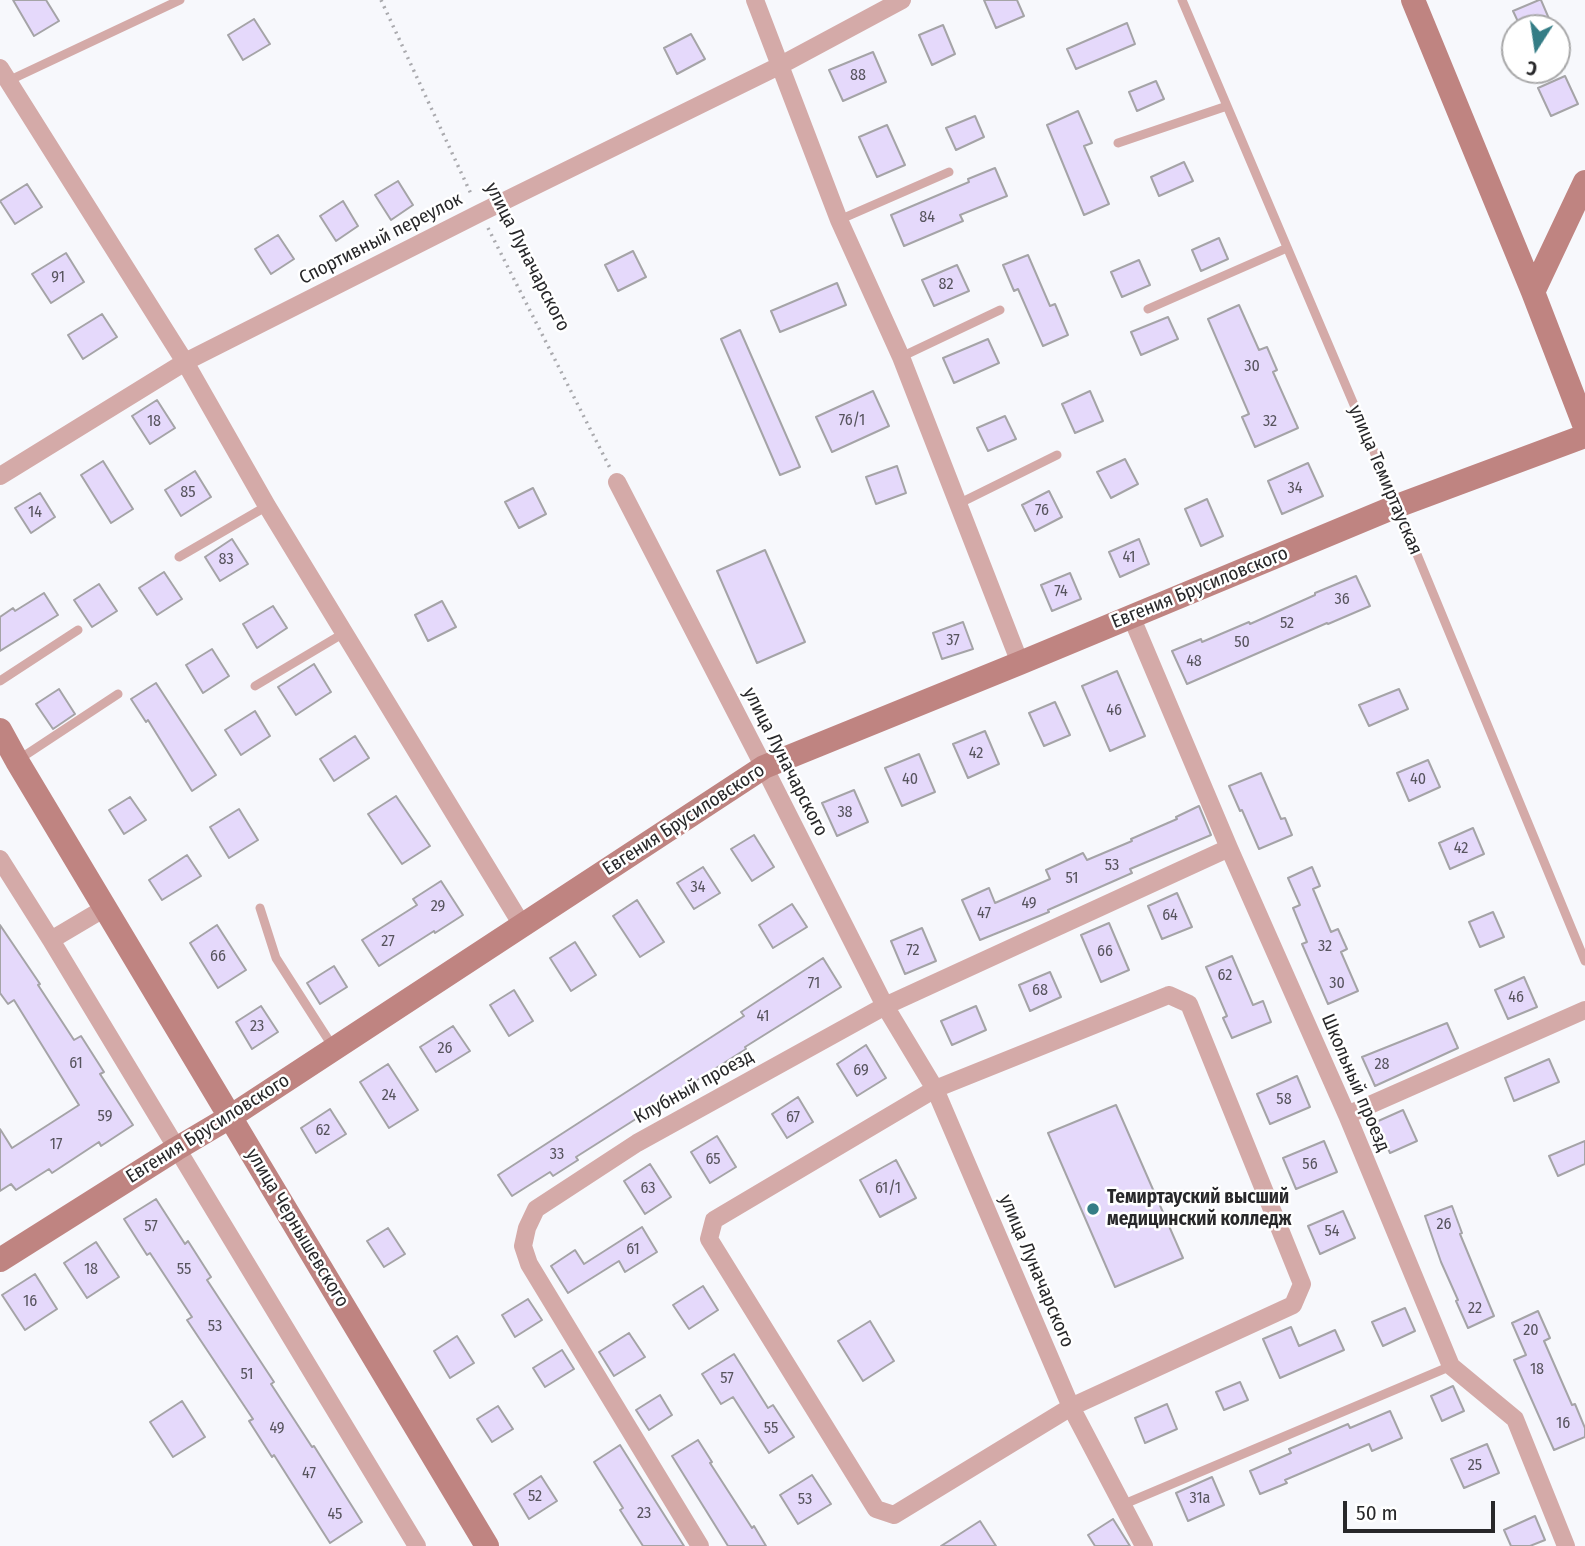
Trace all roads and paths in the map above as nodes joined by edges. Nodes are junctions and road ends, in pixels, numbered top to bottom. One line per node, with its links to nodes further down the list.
1 (180, 0): 8 (lane)
2 (381, 0): 13 (path, улица Луначарского)
3 (755, 0): 7 (street)
4 (902, 0): 7 (street, Спортивный переулок)
5 (1182, 0): 9 (lane, улица Темиртауская)
6 (1413, 0): 17 (street)
7 (781, 65): 13 (street, Спортивный переулок); 15 (street)
8 (4, 75): 21 (street)
9 (1227, 106): 10 (lane); 16 (lane, улица Темиртауская)
10 (1118, 143)
11 (949, 172): 15 (lane)
12 (1585, 182): 14 (street)
13 (480, 213): 21 (street, Спортивный переулок); 26 (path, улица Луначарского)
14 (1578, 215): 17 (street)
15 (839, 220): 20 (street)
16 (1287, 248): 18 (lane); 29 (lane, улица Темиртауская)
17 (1533, 292): 22 (street)
18 (1148, 309)
19 (1000, 310): 20 (lane)
20 (901, 357): 27 (street)
21 (185, 362): 25 (street, Спортивный переулок); 28 (street)
22 (1585, 427)
23 (1585, 436): 29 (street, Евгения Брусиловского)
24 (1058, 455): 27 (lane)
25 (0, 476)
26 (617, 482): 40 (street, улица Луначарского)
27 (958, 504): 34 (street)
28 (267, 506): 30 (lane); 33 (street)
29 (1397, 506): 31 (street, Евгения Брусиловского); 47 (lane, улица Темиртауская)
30 (179, 557)
31 (1130, 616): 34 (street, Евгения Брусиловского); 41 (street, Школьный проезд)
32 (78, 630): 35 (lane)
33 (344, 633): 36 (lane); 45 (street)
34 (1020, 663): 40 (street, Евгения Брусиловского)
35 (0, 681)
36 (255, 686)
37 (118, 694): 39 (lane)
38 (0, 730): 39 (street, улица Чернышевского)
39 (17, 761): 43 (street, улица Чернышевского)
40 (764, 767): 45 (street, Евгения Брусиловского); 48 (street, улица Луначарского)
41 (1229, 848): 48 (street, Клубный проезд); 52 (street, Школьный проезд)
42 (0, 859): 46 (street)
43 (105, 908): 46 (street); 53 (street, улица Чернышевского)
44 (260, 908): 50 (lane)
45 (522, 925): 50 (street, Евгения Брусиловского)
46 (51, 940): 54 (street)
47 (1585, 961)
48 (885, 1006): 51 (street, улица Луначарского); 61 (street, Клубный проезд)
49 (1585, 1010): 52 (street)
50 (334, 1048): 53 (street, Евгения Брусиловского)
51 (935, 1089): 57 (street, улица Луначарского); 57 (street); 57 (street)
52 (1347, 1115): 56 (street, Школьный проезд)
53 (230, 1117): 54 (street, Евгения Брусиловского); 60 (street, улица Чернышевского)
54 (176, 1149): 55 (street, Евгения Брусиловского); 59 (street)
55 (0, 1260)
56 (1451, 1366): 58 (lane); 63 (street, Школьный проезд)
57 (1071, 1407): 58 (street, улица Луначарского)
58 (1122, 1505): 62 (street, улица Луначарского)
59 (417, 1546)
60 (487, 1546)
61 (700, 1546)
62 (1144, 1546)
63 (1566, 1546)

